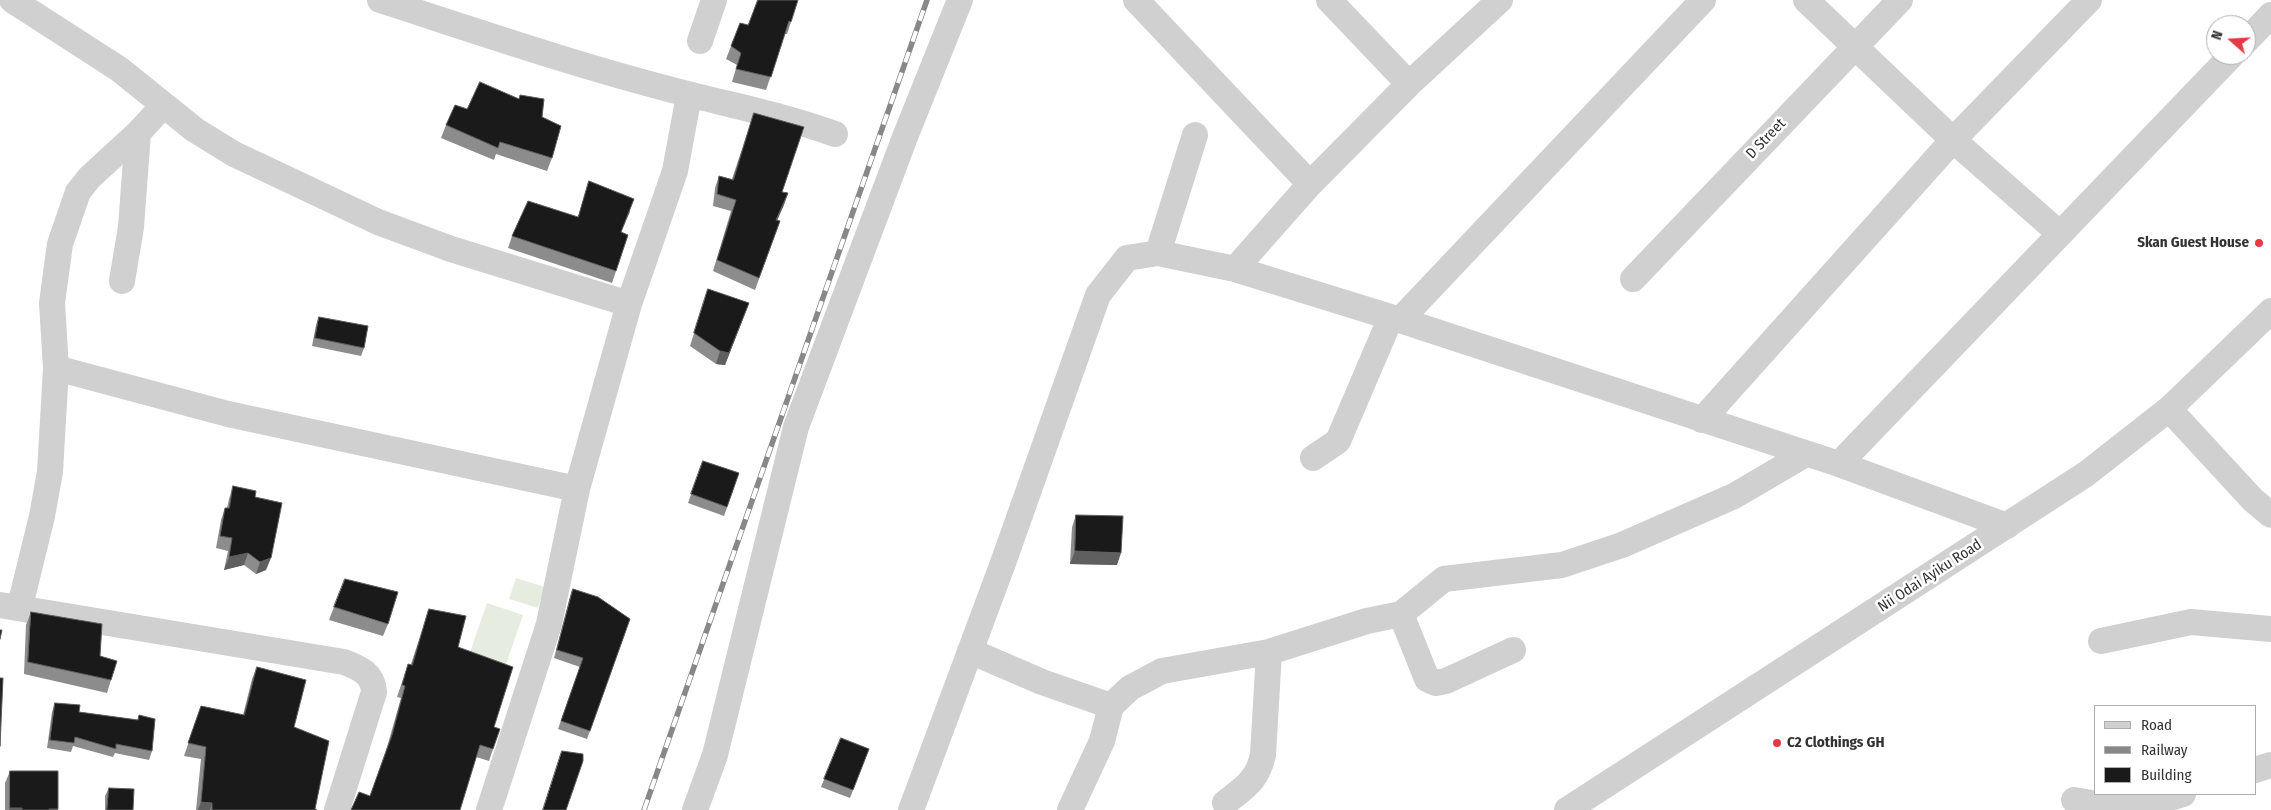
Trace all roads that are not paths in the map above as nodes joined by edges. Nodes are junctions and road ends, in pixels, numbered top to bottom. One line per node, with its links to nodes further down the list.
1 (12, 0): 19 (street)
2 (380, 0): 18 (street)
3 (714, 0): 14 (street)
4 (960, 0): 57 (street)
5 (1136, 0): 24 (street)
6 (1329, 0): 17 (street)
7 (1500, 0): 17 (street)
8 (1703, 0): 32 (street)
9 (1806, 0): 15 (street)
10 (1900, 0): 15 (street, D Street)
11 (2089, 0): 23 (street)
12 (2271, 15): 13 (street)
13 (2256, 31)
14 (700, 41)
15 (1854, 47): 23 (street); 29 (street, D Street)
16 (2222, 65): 25 (street)
17 (1408, 84): 24 (street)
18 (689, 95): 21 (street); 30 (street)
19 (163, 106): 20 (street); 30 (street)
20 (138, 134): 28 (street); 33 (street)
21 (835, 134)
22 (1196, 135): 26 (street)
23 (1953, 140): 25 (street); 35 (street)
24 (1310, 184): 27 (street)
25 (2059, 233): 38 (street)
26 (1158, 253): 27 (street); 47 (street)
27 (1235, 269): 32 (street)
28 (122, 280)
29 (1633, 280)
30 (629, 304): 39 (street)
31 (2271, 311): 34 (street, Nii Odai Ayiku Road)
32 (1396, 318): 35 (street); 37 (street)
33 (56, 368): 39 (street); 42 (street)
34 (2168, 409): 40 (street); 41 (street, Nii Odai Ayiku Road)
35 (1702, 420): 36 (street)
36 (1804, 455): 38 (street); 43 (street)
37 (1312, 458)
38 (1839, 464): 41 (street)
39 (577, 489): 56 (street)
40 (2271, 515)
41 (2007, 526): 60 (street, Nii Odai Ayiku Road)
42 (10, 606): 55 (street)
43 (1401, 614): 46 (street); 48 (street)
44 (2271, 629): 45 (street)
45 (2101, 641)
46 (1513, 650)
47 (970, 651): 49 (street); 58 (street)
48 (1269, 652): 49 (street); 54 (street)
49 (1111, 706): 59 (street)
50 (2271, 765): 51 (street)
51 (2256, 770)
52 (2180, 795): 53 (street)
53 (2074, 800)
54 (1225, 803)
55 (337, 810)
56 (489, 810)
57 (695, 810)
58 (911, 810)
59 (1070, 810)
60 (1567, 810)

